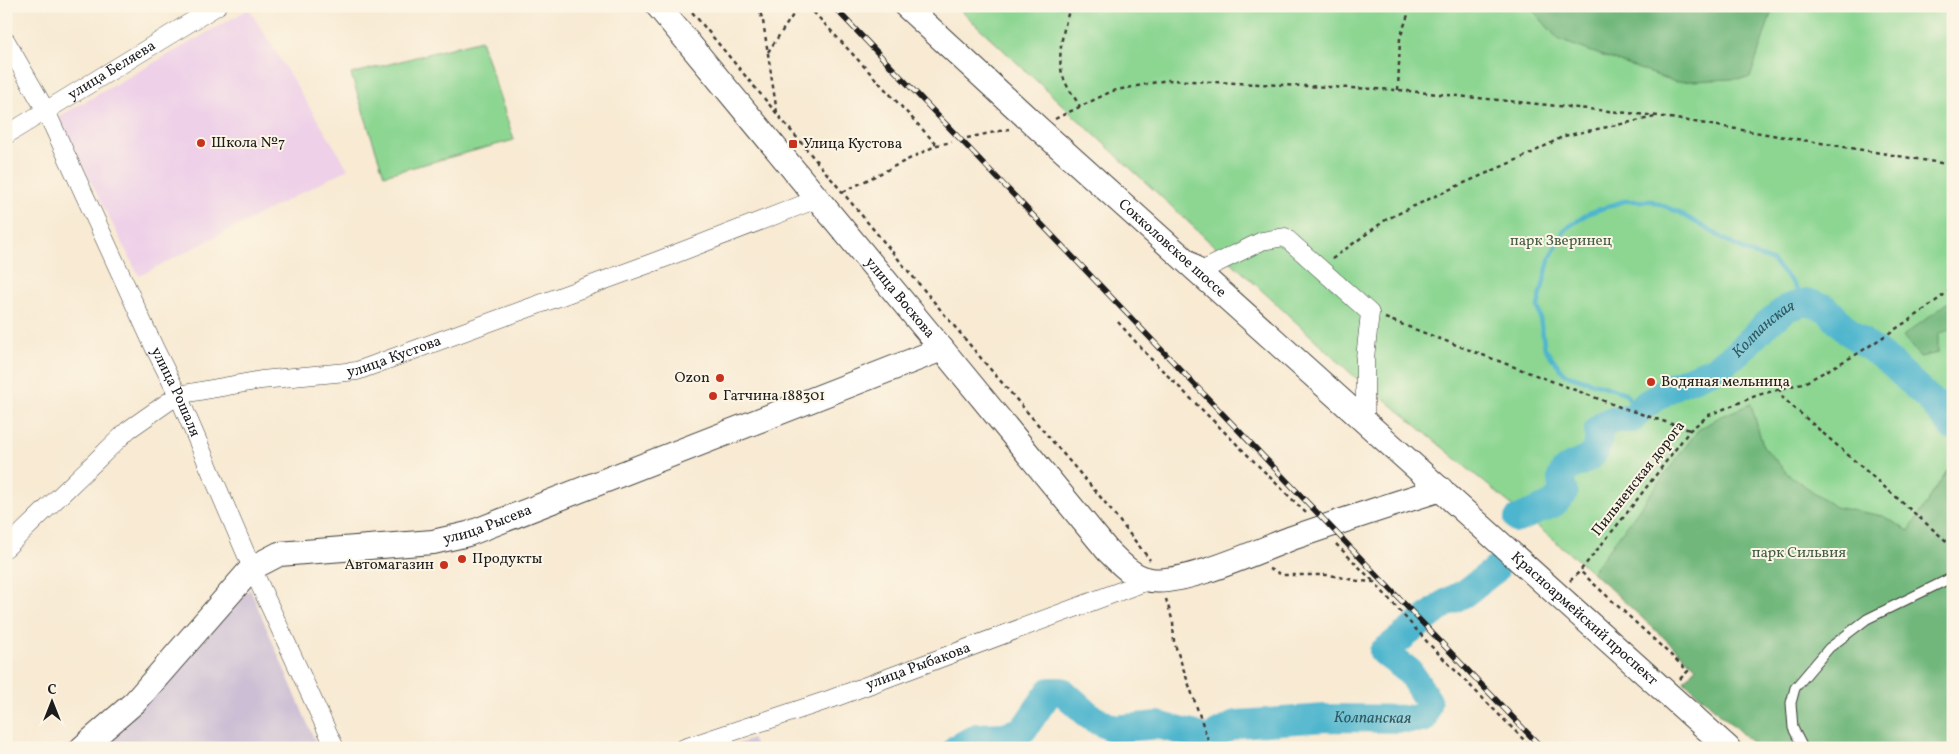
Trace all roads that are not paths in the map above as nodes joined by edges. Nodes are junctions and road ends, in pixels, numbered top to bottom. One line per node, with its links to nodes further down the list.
1 (218, 6): 5 (street, улица Беляева)
2 (658, 6): 7 (main road, улица Воскова)
3 (906, 6): 8 (main road, Сокколовское шоссе)
4 (6, 40): 5 (street, улица Рошаля)
5 (46, 111): 6 (street, улица Беляева); 10 (street, улица Рошаля)
6 (6, 135)
7 (817, 199): 9 (main road, улица Воскова); 10 (street, улица Кустова)
8 (1199, 272): 11 (main road, Сокколовское шоссе); 11 (street)
9 (942, 349): 14 (main road, улица Рысева); 16 (main road, улица Воскова)
10 (178, 394): 13 (street, улица Кустова); 14 (street, улица Рошаля)
11 (1365, 422): 12 (main road, Сокколовское шоссе)
12 (1441, 489): 16 (main road, улица Воскова); 20 (main road, Красноармейский проспект)
13 (6, 548)
14 (252, 568): 17 (main road, улица Рысева); 18 (street, улица Рошаля)
15 (1953, 577): 21 (lane)
16 (1126, 580): 19 (street, улица Рыбакова)
17 (82, 748)
18 (336, 748)
19 (684, 748)
20 (1728, 748)
21 (1803, 748)

